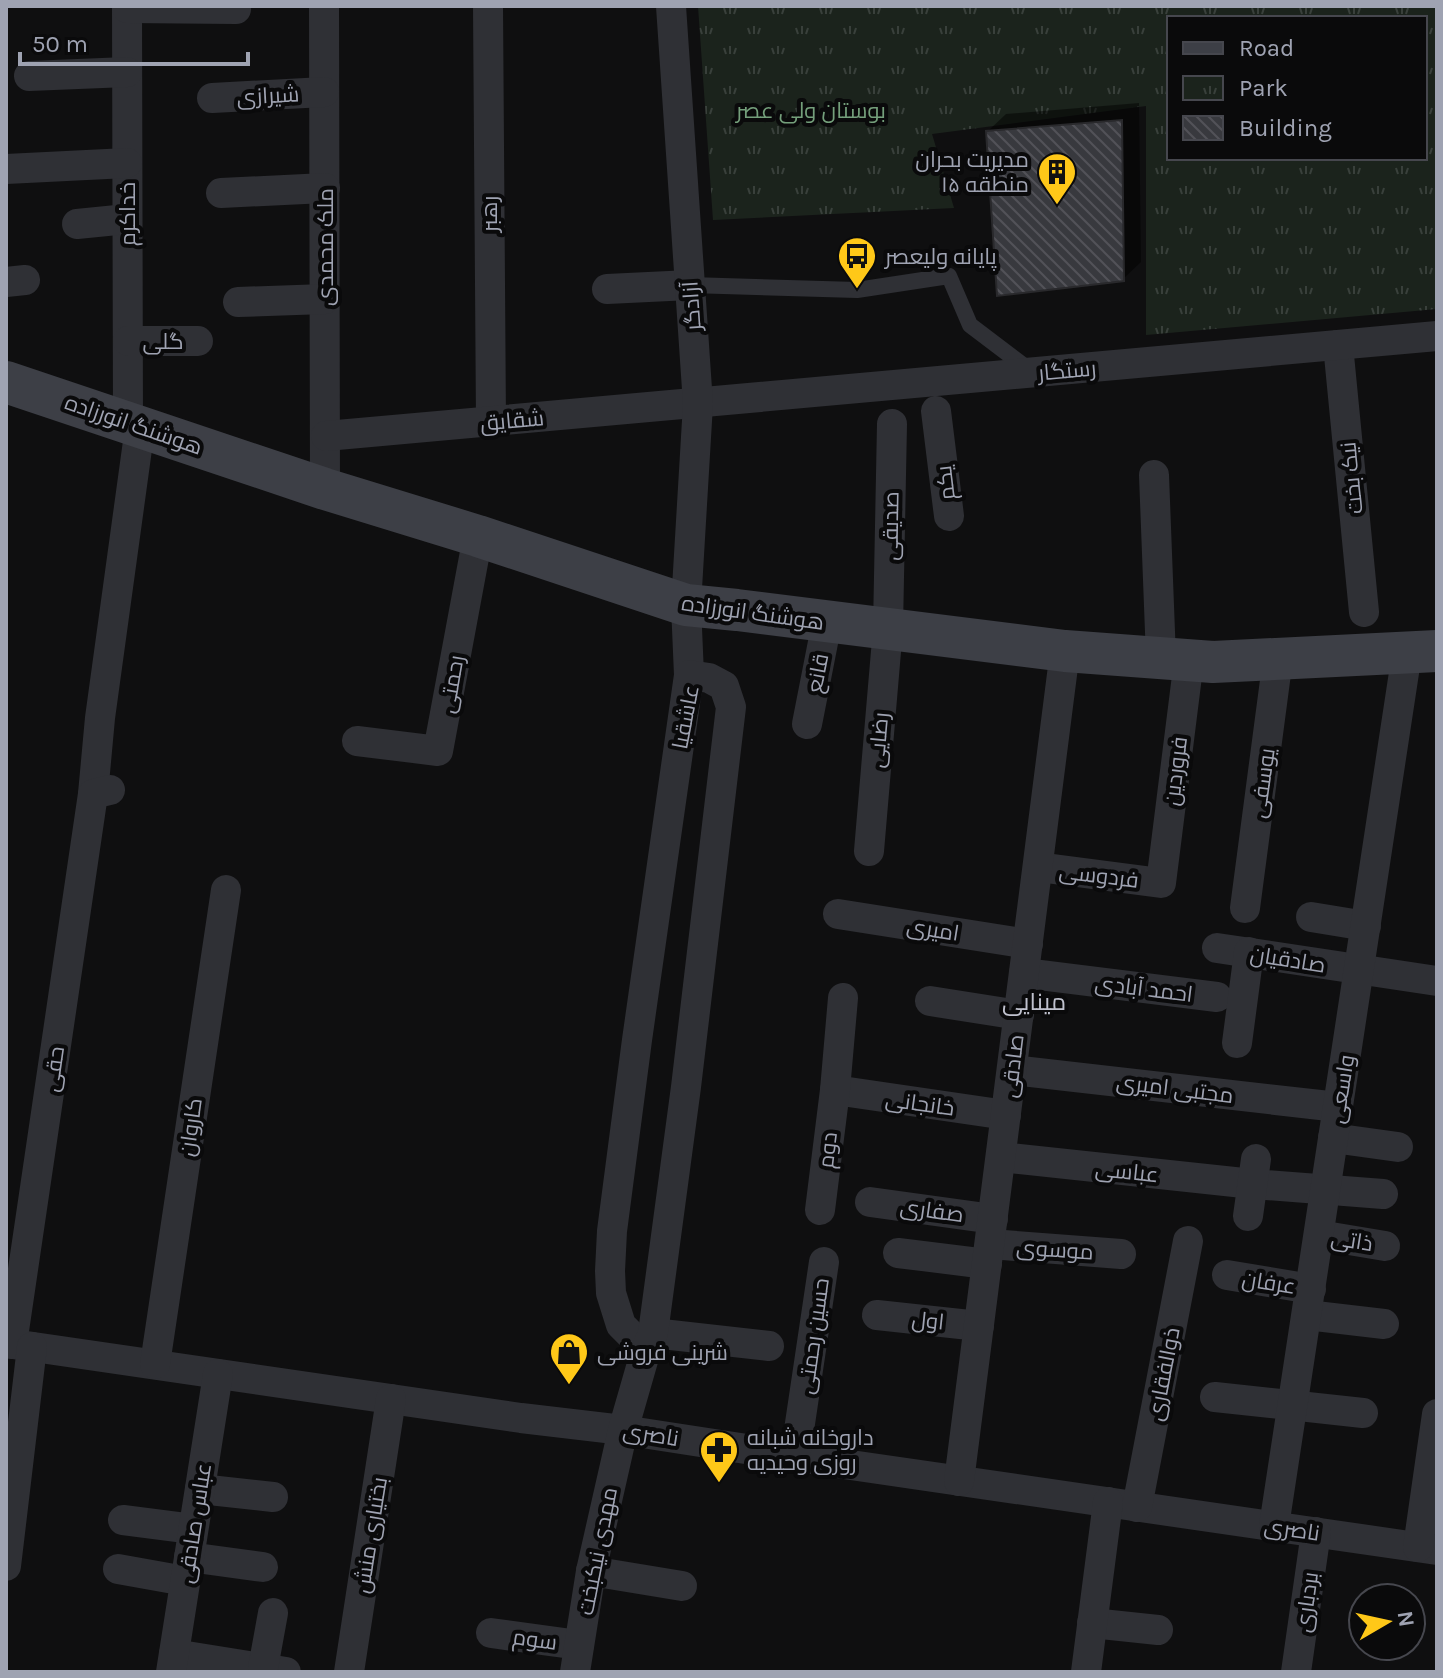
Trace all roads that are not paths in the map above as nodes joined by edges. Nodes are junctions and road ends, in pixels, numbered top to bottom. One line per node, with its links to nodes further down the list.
1 (324, 6): 8 (street, ملک محمدی)
2 (488, 6): 28 (street, رهبر)
3 (671, 6): 16 (street, آزادگر)
4 (127, 7): 5 (street); 6 (street, خداکرم)
5 (236, 9)
6 (127, 72): 7 (street); 10 (street, خداکرم)
7 (29, 76)
8 (324, 92): 9 (street, شیرازی); 12 (street, ملک محمدی)
9 (212, 98)
10 (127, 163): 11 (street); 14 (street, خداکرم)
11 (6, 169)
12 (325, 188): 13 (street); 18 (street, ملک محمدی)
13 (221, 193)
14 (127, 219): 15 (street); 21 (street, خداکرم)
15 (77, 224)
16 (690, 285): 17 (street); 24 (lane); 26 (street, آزادگر)
17 (607, 289)
18 (325, 299): 19 (street); 31 (street, ملک محمدی)
19 (238, 302)
20 (1437, 336): 23 (street, رستگار)
21 (128, 341): 22 (street, گلی); 29 (street, خداکرم)
22 (198, 341)
23 (1338, 345): 24 (street, رستگار); 39 (street, نیک بخت)
24 (1033, 373): 26 (street, رستگار)
25 (6, 382): 29 (main road, هوشنگ انورزاده)
26 (698, 404): 28 (street, شقایق); 38 (street, آزادگر)
27 (936, 411): 32 (street, یکم)
28 (491, 422): 31 (street, شقایق)
29 (134, 424): 35 (main road, هوشنگ انورزاده); 93 (street, حقی)
30 (892, 424): 33 (street, صدیقی)
31 (326, 436): 35 (street, ملک محمدی)
32 (941, 450): 33 (street, یکم); 36 (street, یکم)
33 (891, 458): 41 (street, صدیقی)
34 (1154, 475): 45 (street, فروردین)
35 (325, 489): 37 (main road, هوشنگ انورزاده)
36 (949, 516)
37 (478, 536): 38 (main road, هوشنگ انورزاده); 48 (street, رحمتی)
38 (686, 605): 40 (main road, هوشنگ انورزاده); 46 (street, آزادگر)
39 (1364, 612)
40 (827, 622): 41 (main road, هوشنگ انورزاده); 47 (street, قانع)
41 (888, 628): 42 (main road, هوشنگ انورزاده); 49 (street, رضایی)
42 (1065, 651): 45 (main road, هوشنگ انورزاده); 50 (street, صادقی)
43 (1422, 652): 44 (main road, هوشنگ انورزاده); 56 (street, واسعی)
44 (1278, 658): 45 (main road, هوشنگ انورزاده); 53 (street, یوسفی)
45 (1175, 659): 51 (street, فروردین)
46 (689, 675): 92 (street, عاشقیا); 92 (street, عاشقیا)
47 (807, 724)
48 (357, 741)
49 (869, 851)
50 (1038, 867): 51 (street, فردوسی); 59 (street, صادقی)
51 (1161, 883)
52 (226, 890): 95 (street, کاروان)
53 (1245, 908)
54 (838, 914): 59 (street, امیری)
55 (1311, 917): 56 (street)
56 (1366, 926): 60 (street, واسعی)
57 (1217, 948): 58 (street, صادقیان)
58 (1249, 952): 60 (street, صادقیان); 66 (street)
59 (1026, 958): 62 (street, احمد آبادی); 65 (street, صادقی)
60 (1359, 970): 61 (street, صادقیان); 69 (street, واسعی)
61 (1437, 981)
62 (1217, 997)
63 (843, 998): 68 (street)
64 (930, 1001): 65 (street)
65 (1019, 1015): 67 (street, صادقی)
66 (1237, 1043)
67 (1012, 1070): 69 (street, مجتبی امیری); 70 (street, صادقی)
68 (835, 1090): 70 (street, خانجانی); 78 (street, دوم)
69 (1338, 1107): 71 (street, واسعی)
70 (1006, 1115): 73 (street, صادقی)
71 (1333, 1138): 72 (street); 75 (street, واسعی)
72 (1398, 1147)
73 (1001, 1157): 74 (street, عباسی); 82 (street, صادقی)
74 (1255, 1172): 75 (street, عباسی); 79 (street)
75 (1325, 1190): 76 (street); 80 (street, واسعی)
76 (1383, 1194)
77 (870, 1202): 82 (street, صفاری)
78 (820, 1210)
79 (1248, 1216)
80 (1319, 1235): 83 (street, ذاتی); 88 (street, واسعی)
81 (1188, 1241): 107 (street, ذوالفقاری)
82 (990, 1242): 84 (street); 85 (street, موسوی); 91 (street, صادقی)
83 (1385, 1246)
84 (898, 1253)
85 (1121, 1254)
86 (824, 1262): 103 (street, حسین رحمتی)
87 (1227, 1275): 88 (street, عرفان)
88 (1309, 1302): 90 (street, عرفان); 99 (street, واسعی)
89 (877, 1315): 91 (street, اول)
90 (1384, 1324)
91 (979, 1326): 104 (street, صادقی)
92 (649, 1342): 94 (street); 102 (street, عاشقیا)
93 (17, 1344): 95 (street, ناصری); 108 (street, حقی)
94 (769, 1346)
95 (155, 1364): 96 (street, ناصری)
96 (218, 1374): 98 (street, ناصری); 105 (street, عباس صادقی)
97 (1215, 1397): 99 (street)
98 (391, 1399): 102 (street, ناصری); 126 (street, بختیاری منش)
99 (1293, 1405): 100 (street); 110 (street, واسعی)
100 (1363, 1413)
101 (1437, 1414): 112 (street)
102 (623, 1430): 103 (street, ناصری); 117 (street, مهدی نیکبخت)
103 (795, 1457): 104 (street, ناصری)
104 (959, 1481): 107 (street, ناصری)
105 (200, 1489): 106 (street); 113 (street, عباس صادقی)
106 (273, 1497)
107 (1123, 1504): 110 (street, ناصری); 120 (street, ذوالفقاری)
108 (9, 1516): 114 (street, حقی)
109 (123, 1520): 113 (street)
110 (1274, 1526): 111 (street, ناصری)
111 (1316, 1532): 112 (street, ناصری); 128 (street, بردباری)
112 (1427, 1549)
113 (189, 1556): 115 (street); 116 (street); 124 (street, عباس صادقی)
114 (6, 1566)
115 (263, 1567)
116 (118, 1569)
117 (591, 1571): 118 (street); 123 (street, مهدی نیکبخت)
118 (682, 1586)
119 (273, 1613): 125 (street)
120 (1092, 1623): 121 (street); 127 (street, ذوالفقاری)
121 (1158, 1630)
122 (491, 1633): 123 (street, سوم)
123 (577, 1658)
124 (172, 1663): 125 (street)
125 (275, 1670)
126 (349, 1672)
127 (1086, 1672)
128 (1296, 1672)

